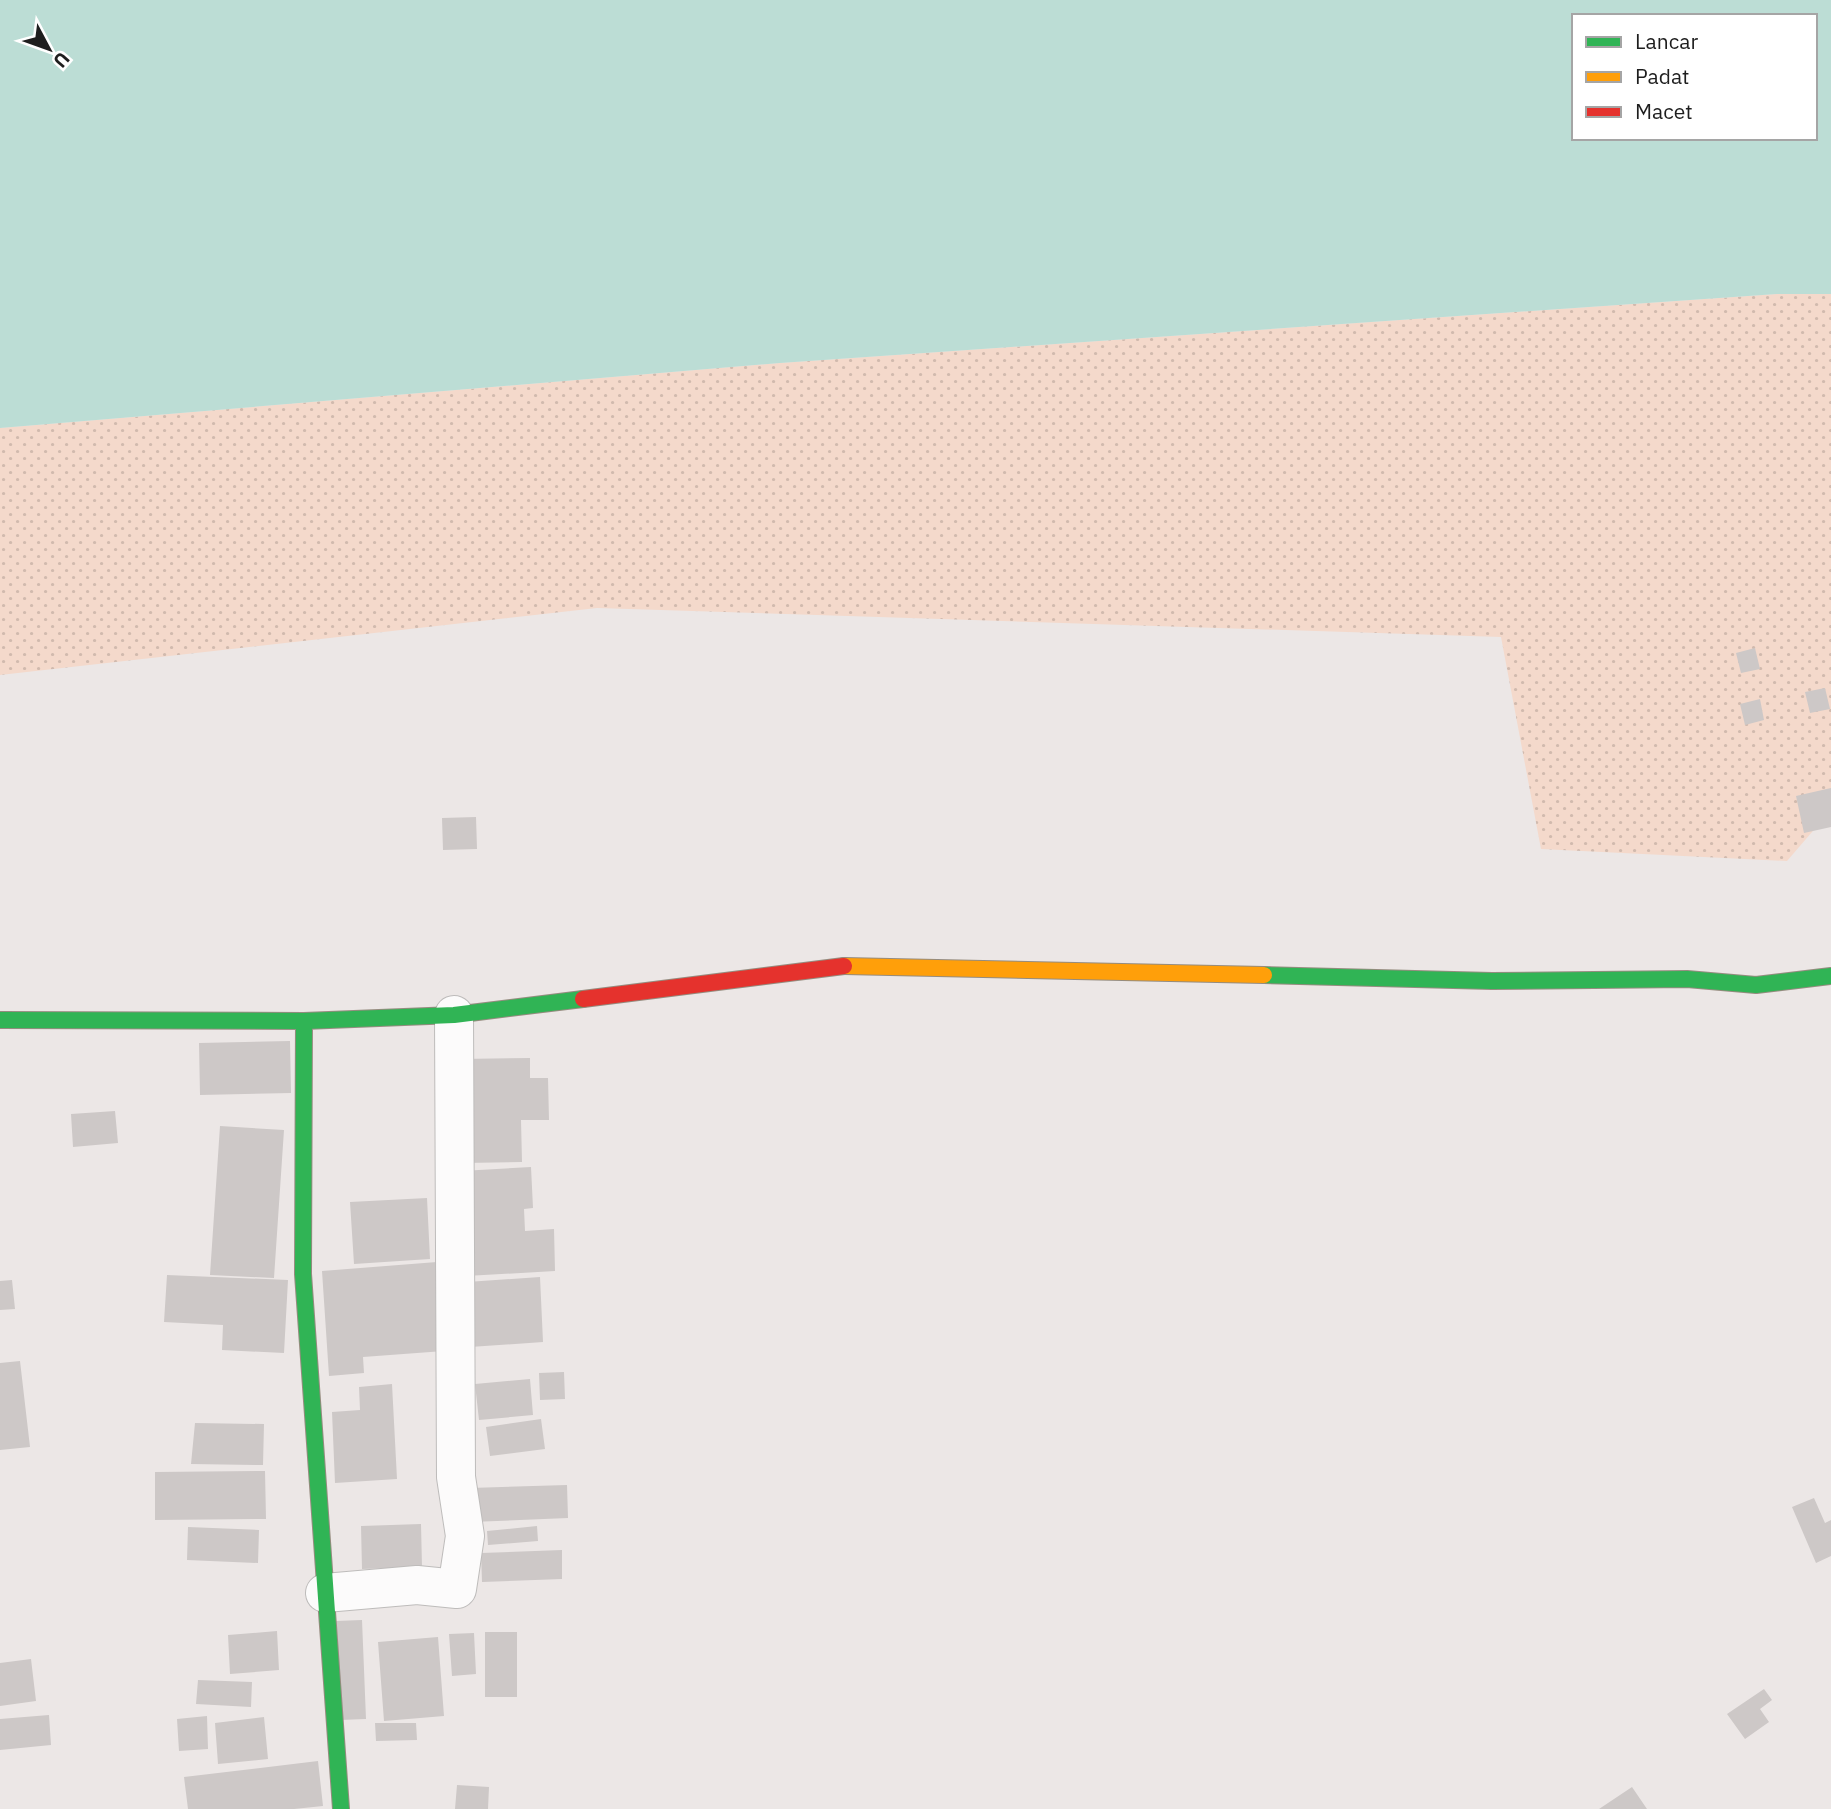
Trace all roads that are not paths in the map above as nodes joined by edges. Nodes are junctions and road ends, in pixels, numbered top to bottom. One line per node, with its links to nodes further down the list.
1 (1831, 976): 2 (street)
2 (454, 1015): 4 (street); 5 (street)
3 (0, 1020): 4 (street)
4 (304, 1021): 5 (street)
5 (326, 1593): 6 (street)
6 (341, 1809)

